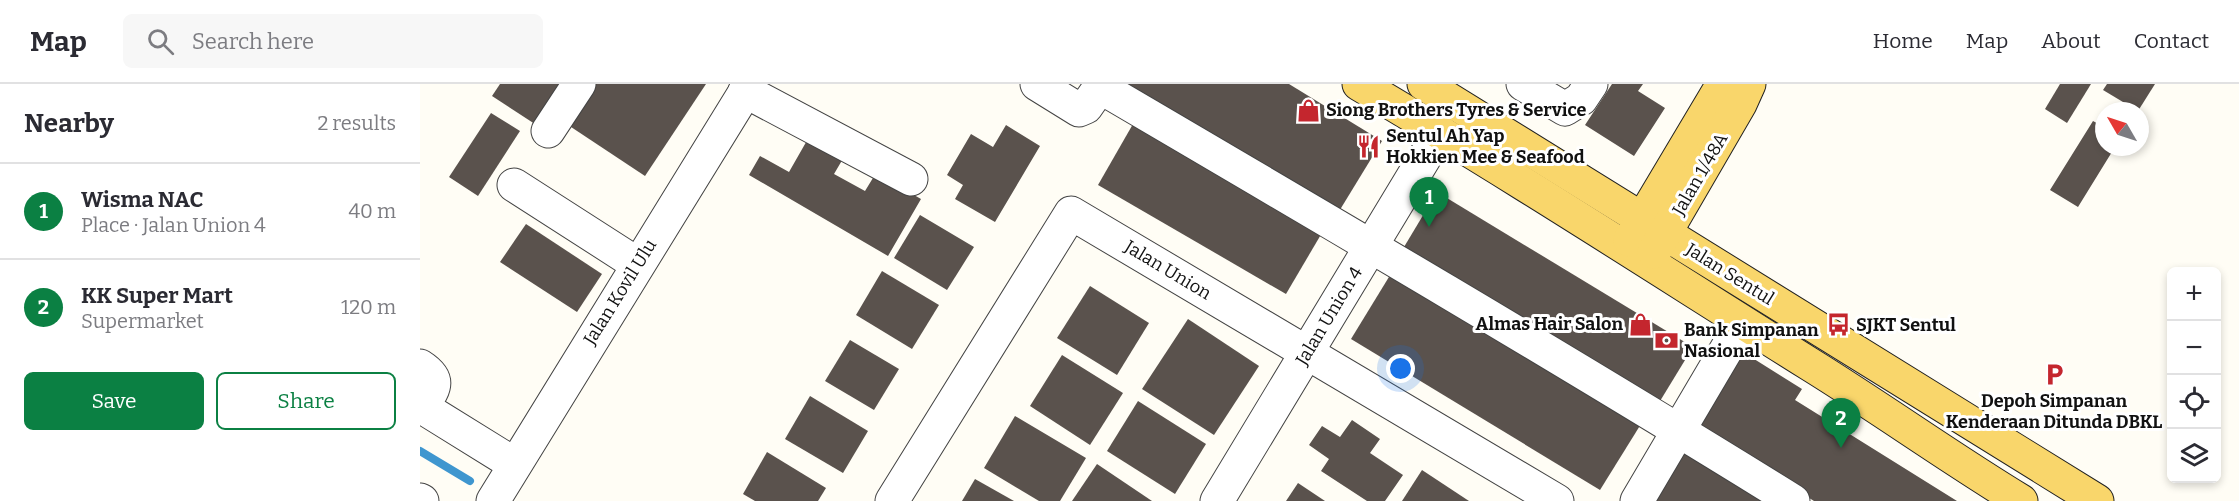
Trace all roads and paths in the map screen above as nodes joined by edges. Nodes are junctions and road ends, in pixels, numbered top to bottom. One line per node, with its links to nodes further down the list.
1 (579, 84): 11 (street)
2 (1036, 84): 9 (street)
3 (1359, 84): 12 (main road, Jalan Sentul)
4 (1424, 84): 15 (main road, Jalan Sentul)
5 (1523, 84): 6 (street)
6 (1591, 84)
7 (1723, 84): 15 (main road, Jalan 1/48A)
8 (1749, 84): 15 (main road, Jalan 1/48A)
9 (1101, 85): 16 (street)
10 (748, 88): 13 (street); 18 (street, Jalan Kovil Ulu)
11 (548, 131)
12 (1440, 132): 16 (street, Jalan Union 4); 17 (main road, Jalan Sentul)
13 (911, 179)
14 (514, 185): 18 (street)
15 (1654, 227): 17 (main road, Jalan 1/48A); 32 (main road, Jalan Sentul)
16 (1371, 246): 20 (street, Jalan Union 4); 23 (street)
17 (1636, 255): 19 (main road, Jalan Sentul)
18 (637, 264): 24 (street, Jalan Kovil Ulu)
19 (1743, 323): 23 (street); 26 (main road, Jalan Sentul)
20 (1307, 352): 25 (street, Jalan Union); 28 (street, Jalan Union); 29 (street, Jalan Union 4)
21 (420, 366): 22 (street)
22 (421, 406): 24 (street)
23 (1679, 430): 30 (street); 31 (street)
24 (514, 464): 27 (street, Jalan Kovil Ulu)
25 (1547, 499)
26 (2017, 500)
27 (493, 501)
28 (892, 501)
29 (1217, 501)
30 (1637, 501)
31 (1793, 501)
32 (2097, 501)

